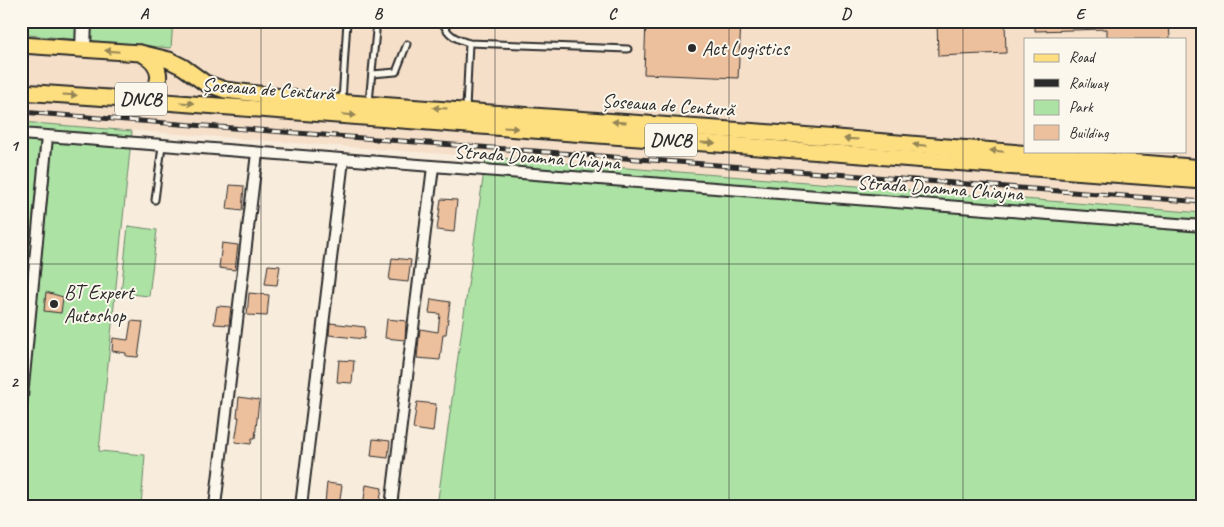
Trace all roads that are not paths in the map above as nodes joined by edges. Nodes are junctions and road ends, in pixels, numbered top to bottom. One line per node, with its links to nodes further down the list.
1 (84, 21): 8 (street)
2 (347, 21): 14 (lane)
3 (442, 21): 5 (lane)
4 (376, 30): 11 (lane)
5 (469, 43): 9 (lane); 16 (lane)
6 (407, 44): 11 (lane)
7 (21, 45): 8 (main road, DNCB)
8 (83, 49): 10 (main road, DNCB, one-way to 8)
9 (628, 49)
10 (140, 54): 13 (main road, DNCB); 14 (main road, Șoseaua de Centură / DNCB)
11 (372, 74): 15 (lane)
12 (21, 92): 13 (main road, DNCB, one-way to 13)
13 (139, 100): 24 (main road, Șoseaua de Centură / DNCB, one-way to 24)
14 (342, 102): 15 (main road, Șoseaua de Centură / DNCB)
15 (369, 104): 16 (main road, Șoseaua de Centură / DNCB, one-way to 15)
16 (466, 110): 23 (main road, Șoseaua de Centură / DNCB, one-way to 16)
17 (21, 134): 18 (street, Strada Doamna Chiajna)
18 (47, 137): 19 (street, Strada Doamna Chiajna); 27 (street)
19 (162, 146): 20 (street, Strada Doamna Chiajna); 25 (lane)
20 (257, 153): 21 (street, Strada Doamna Chiajna); 29 (street)
21 (343, 160): 22 (street, Strada Doamna Chiajna); 30 (street)
22 (432, 166): 26 (street, Strada Doamna Chiajna); 31 (street)
23 (1203, 168)
24 (1203, 181)
25 (155, 200)
26 (1203, 226)
27 (25, 333): 28 (street)
28 (21, 407)
29 (215, 506)
30 (301, 506)
31 (391, 506)

